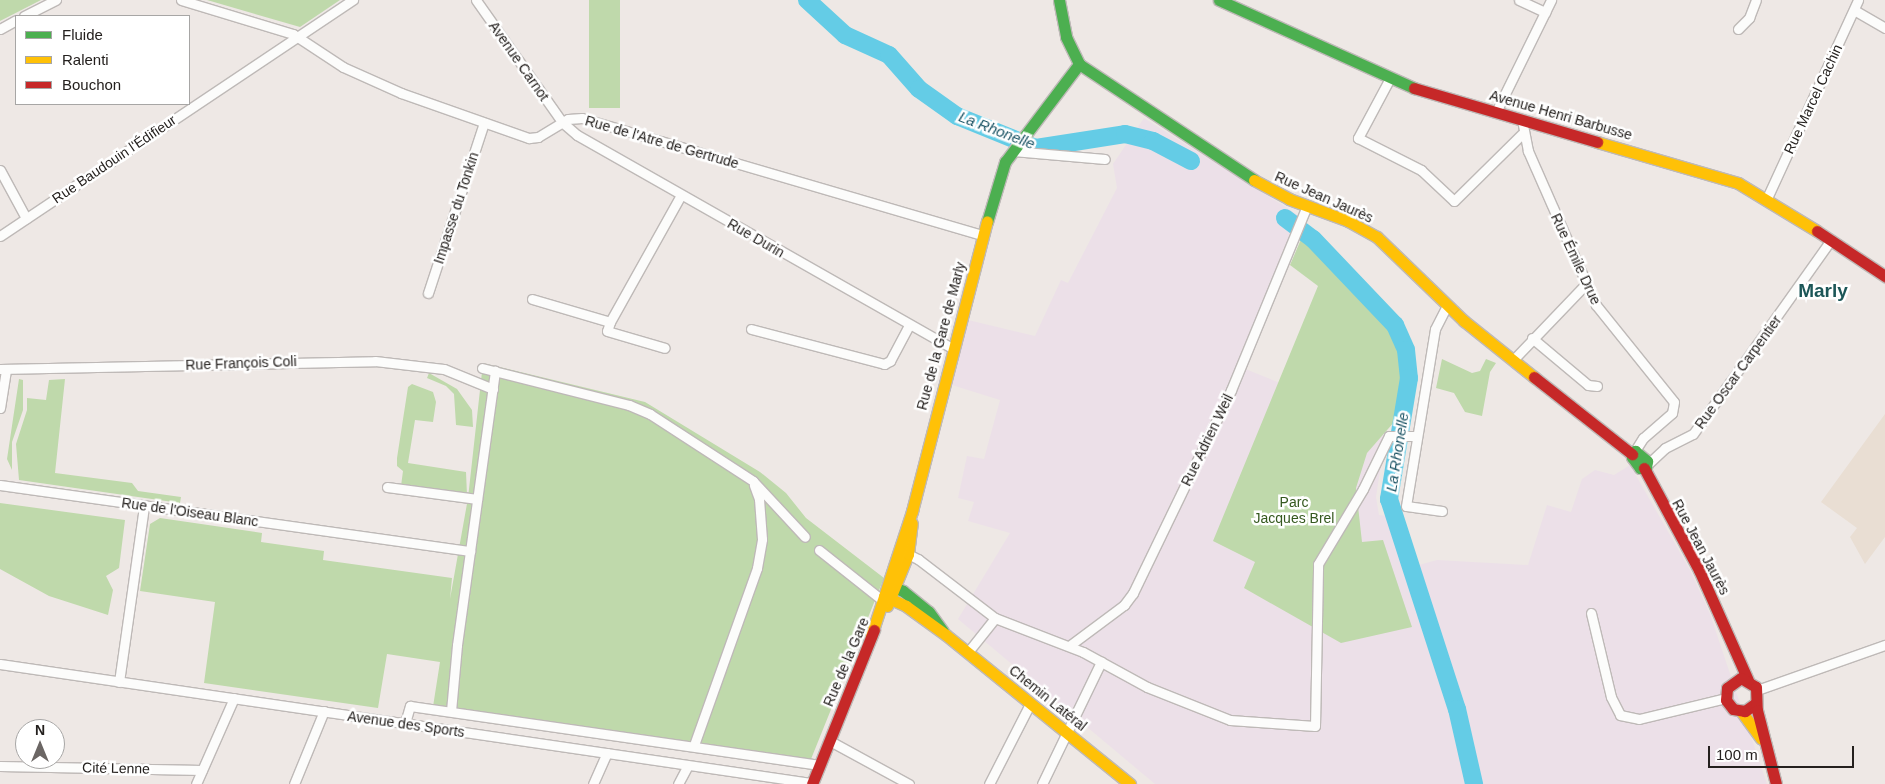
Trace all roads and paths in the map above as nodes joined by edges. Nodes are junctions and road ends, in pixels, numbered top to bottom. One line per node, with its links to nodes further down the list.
1 (56, 0): 13 (street)
2 (182, 0): 18 (street, Rue de l'Atre de Gertrude)
3 (353, 0): 18 (street, Rue Baudouin l'Édifieur)
4 (476, 0): 23 (street, Avenue Carnot)
5 (1059, 0): 19 (street)
6 (1219, 0): 20 (street, Avenue Henri Barbusse)
7 (1519, 0): 12 (street)
8 (1551, 0): 12 (street)
9 (1756, 0): 17 (street)
10 (1858, 0): 11 (street, Rue Marcel Cachin)
11 (1854, 10): 15 (street); 30 (street, Rue Marcel Cachin)
12 (1545, 12): 21 (street)
13 (26, 15)
14 (15, 21): 16 (street)
15 (1885, 28)
16 (0, 29)
17 (1738, 29)
18 (299, 36): 24 (street, Rue de l'Atre de Gertrude); 32 (street, Rue Baudouin l'Édifieur)
19 (1079, 64): 26 (street, Rue de la Gare de Marly); 31 (street, Rue Jean Jaurès)
20 (1389, 80): 21 (street, Avenue Henri Barbusse); 25 (street)
21 (1496, 112): 22 (street, Avenue Henri Barbusse)
22 (1522, 120): 25 (street, Rue Émile Drue); 30 (street, Avenue Henri Barbusse)
23 (562, 122): 24 (street, Rue de l'Atre de Gertrude); 29 (street, Rue Durin); 33 (street, Rue de l'Atre de Gertrude)
24 (484, 123): 38 (street, Impasse du Tonkin)
25 (1522, 134): 37 (street, Rue Émile Drue)
26 (1014, 150): 27 (street); 33 (street, Rue de la Gare de Marly)
27 (1105, 159)
28 (0, 170): 32 (street)
29 (682, 195): 41 (street); 42 (street, Rue Durin)
30 (1767, 198): 35 (street, Avenue Henri Barbusse)
31 (1307, 206): 40 (street, Rue Jean Jaurès); 74 (street, Rue Adrien Weil)
32 (26, 218): 34 (street, Rue Baudouin l'Édifieur)
33 (983, 235): 46 (street, Rue de la Gare de Marly)
34 (0, 236)
35 (1831, 240): 36 (street, Avenue Henri Barbusse); 56 (street, Rue Oscar Carpentier)
36 (1885, 276)
37 (1586, 282): 44 (street); 55 (street, Rue Émile Drue)
38 (428, 292)
39 (532, 298): 41 (street)
40 (1447, 305): 47 (street, Rue Jean Jaurès); 54 (street)
41 (610, 322): 45 (street)
42 (909, 326): 43 (street); 46 (street, Rue Durin)
43 (751, 329)
44 (1532, 338): 47 (street); 51 (street)
45 (665, 348)
46 (953, 349): 66 (street, Rue de la Gare de Marly)
47 (1514, 359): 55 (street, Rue Jean Jaurès)
48 (482, 368): 50 (street)
49 (3, 369): 52 (street, Rue François Coli); 53 (street)
50 (495, 371): 52 (street); 57 (street)
51 (1597, 386)
52 (493, 388): 60 (street)
53 (0, 408)
54 (1413, 435): 62 (street); 76 (street)
55 (1634, 453): 56 (street, Rue Jean Jaurès)
56 (1646, 466): 72 (street, Rue Jean Jaurès)
57 (753, 481): 63 (street); 92 (street)
58 (0, 485): 61 (street, Rue de l'Oiseau Blanc)
59 (388, 487): 60 (street)
60 (477, 499): 65 (street)
61 (144, 506): 65 (street, Rue de l'Oiseau Blanc); 79 (street)
62 (1442, 511)
63 (804, 537)
64 (819, 550): 68 (street)
65 (470, 551): 87 (street)
66 (903, 552): 67 (street); 70 (street)
67 (892, 587): 68 (street); 71 (street, Chemin Latéral)
68 (886, 599): 71 (street, Chemin Latéral); 91 (street, Rue de la Gare)
69 (1591, 614): 83 (street)
70 (995, 618): 74 (street); 75 (street)
71 (946, 635): 75 (street, Chemin Latéral)
72 (1729, 641): 78 (street, Rue Jean Jaurès); 80 (street, Rue Jean Jaurès)
73 (1885, 645): 81 (street)
74 (1069, 646): 76 (street)
75 (968, 652): 85 (street, Chemin Latéral)
76 (1101, 662): 90 (street)
77 (0, 664): 79 (street, Avenue des Sports)
78 (1748, 680): 80 (street); 81 (street, Rue Jean Jaurès)
79 (119, 682): 82 (street, Avenue des Sports)
80 (1731, 682): 83 (street, Rue Jean Jaurès)
81 (1757, 690): 84 (street)
82 (234, 698): 86 (street, Avenue des Sports); 98 (street)
83 (1726, 698): 88 (street)
84 (1756, 703): 88 (street); 93 (street)
85 (1030, 704): 90 (street, Chemin Latéral); 106 (street)
86 (324, 711): 89 (street, Avenue des Sports); 101 (street)
87 (451, 711): 89 (street); 92 (street)
88 (1742, 711): 93 (street)
89 (405, 723): 94 (street, Avenue des Sports)
90 (1068, 733): 107 (street); 108 (street, Chemin Latéral)
91 (830, 741): 96 (street, Rue de la Gare); 105 (street)
92 (694, 745): 96 (street)
93 (1767, 750): 109 (street)
94 (607, 753): 95 (street, Avenue des Sports); 102 (street)
95 (688, 765): 99 (street, Avenue des Sports); 103 (street)
96 (820, 765): 104 (street, Rue de la Gare)
97 (0, 766): 98 (street, Cité Lenne)
98 (202, 770): 100 (street)
99 (766, 780): 104 (street, Avenue des Sports)
100 (196, 784)
101 (294, 784)
102 (594, 784)
103 (678, 784)
104 (812, 784)
105 (909, 784)
106 (989, 784)
107 (1042, 784)
108 (1130, 784)
109 (1776, 784)

